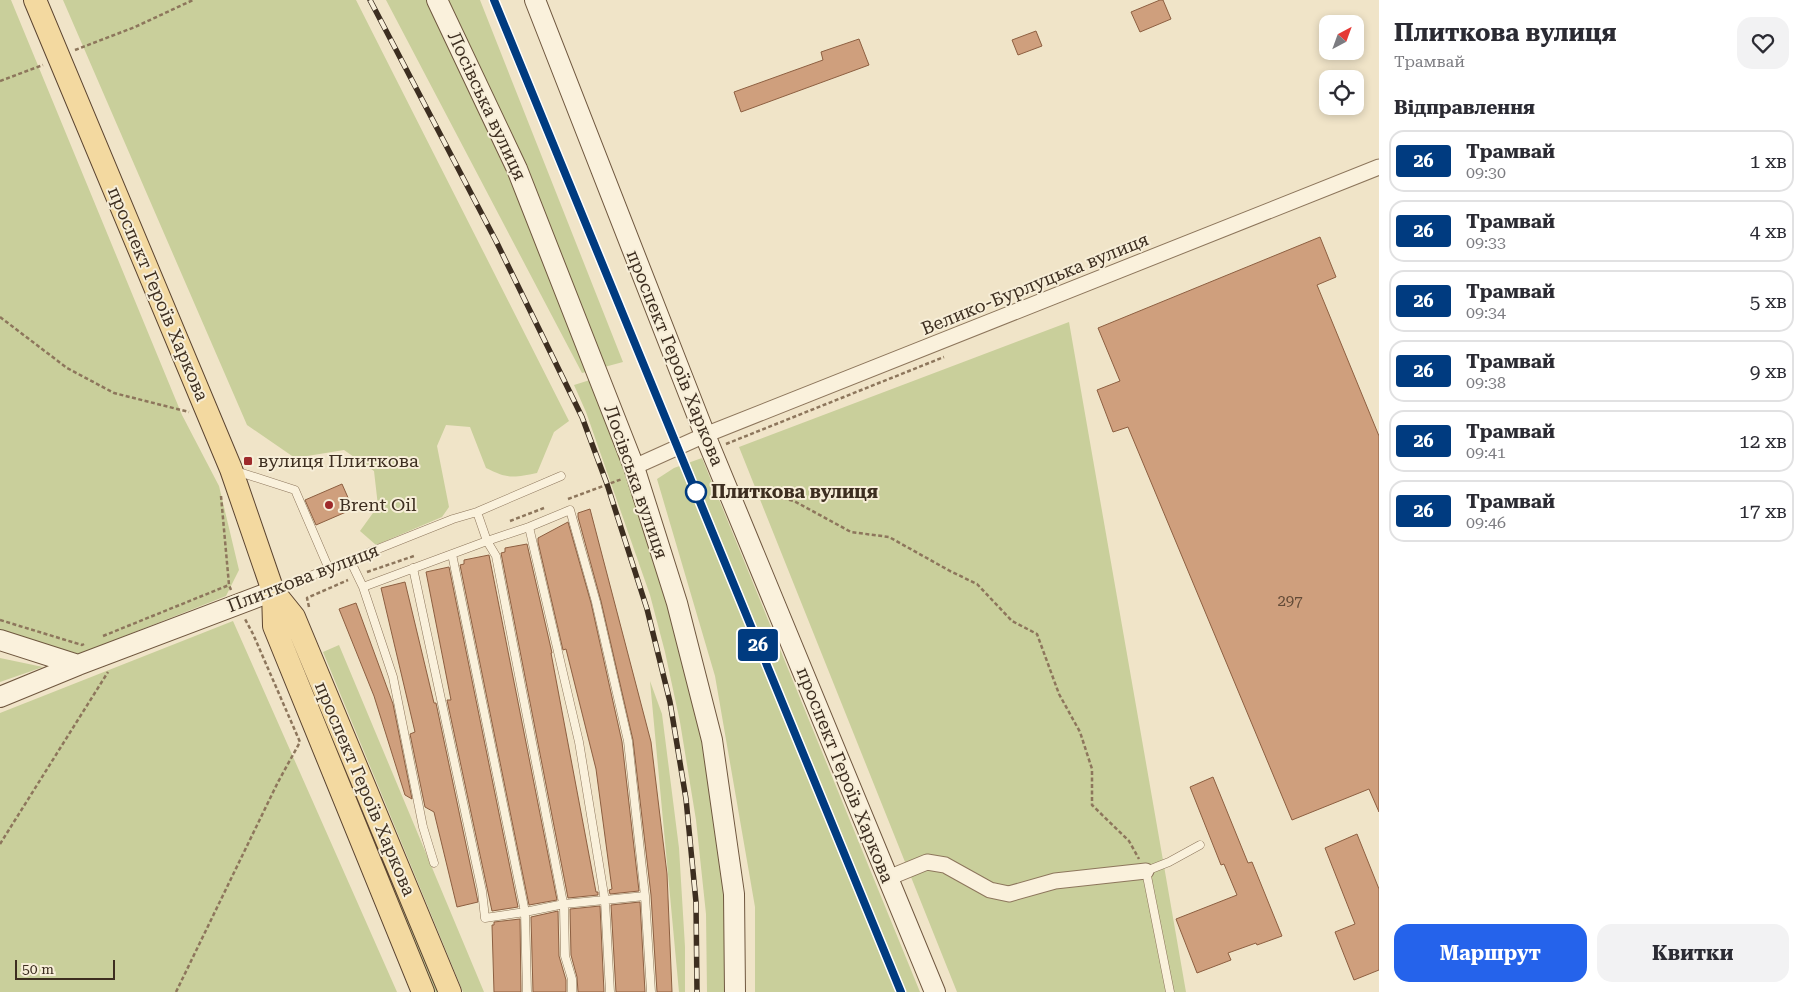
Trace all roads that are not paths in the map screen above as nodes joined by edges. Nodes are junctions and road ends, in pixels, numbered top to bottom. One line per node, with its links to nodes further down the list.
1 (35, 0): 7 (main road, проспект Героїв Харкова)
2 (437, 0): 6 (street, Лосівська вулиця)
3 (535, 0): 5 (street, проспект Героїв Харкова)
4 (1379, 167): 5 (street, Велико-Бурлуцька вулиця)
5 (705, 435): 6 (street); 24 (street, проспект Героїв Харкова)
6 (634, 467): 35 (street, Лосівська вулиця)
7 (231, 469): 15 (lane); 17 (main road, проспект Героїв Харкова)
8 (561, 476): 9 (lane, Плиткова вулиця)
9 (477, 512): 11 (lane); 13 (lane, Плиткова вулиця)
10 (529, 527): 11 (lane); 25 (lane); 26 (lane)
11 (487, 540): 12 (lane); 27 (lane)
12 (452, 554): 14 (lane); 28 (lane)
13 (350, 560): 15 (lane, Плиткова вулиця); 16 (lane)
14 (413, 568): 16 (lane); 28 (lane)
15 (329, 569): 17 (lane, Плиткова вулиця)
16 (363, 587): 22 (lane)
17 (273, 591): 19 (street, Плиткова вулиця); 29 (main road, проспект Героїв Харкова); 30 (main road, проспект Героїв Харкова)
18 (0, 640): 19 (street)
19 (78, 665): 20 (street, Плиткова вулиця)
20 (0, 698)
21 (1200, 844): 23 (lane)
22 (434, 863)
23 (1146, 871): 24 (street); 37 (lane)
24 (888, 878): 36 (street, проспект Героїв Харкова)
25 (645, 896): 26 (lane); 34 (lane)
26 (604, 901): 27 (lane); 33 (lane)
27 (564, 904): 28 (lane); 32 (lane)
28 (525, 912): 31 (lane)
29 (423, 992)
30 (450, 992)
31 (527, 992)
32 (572, 992)
33 (610, 992)
34 (651, 992)
35 (735, 992)
36 (935, 992)
37 (1170, 992)

